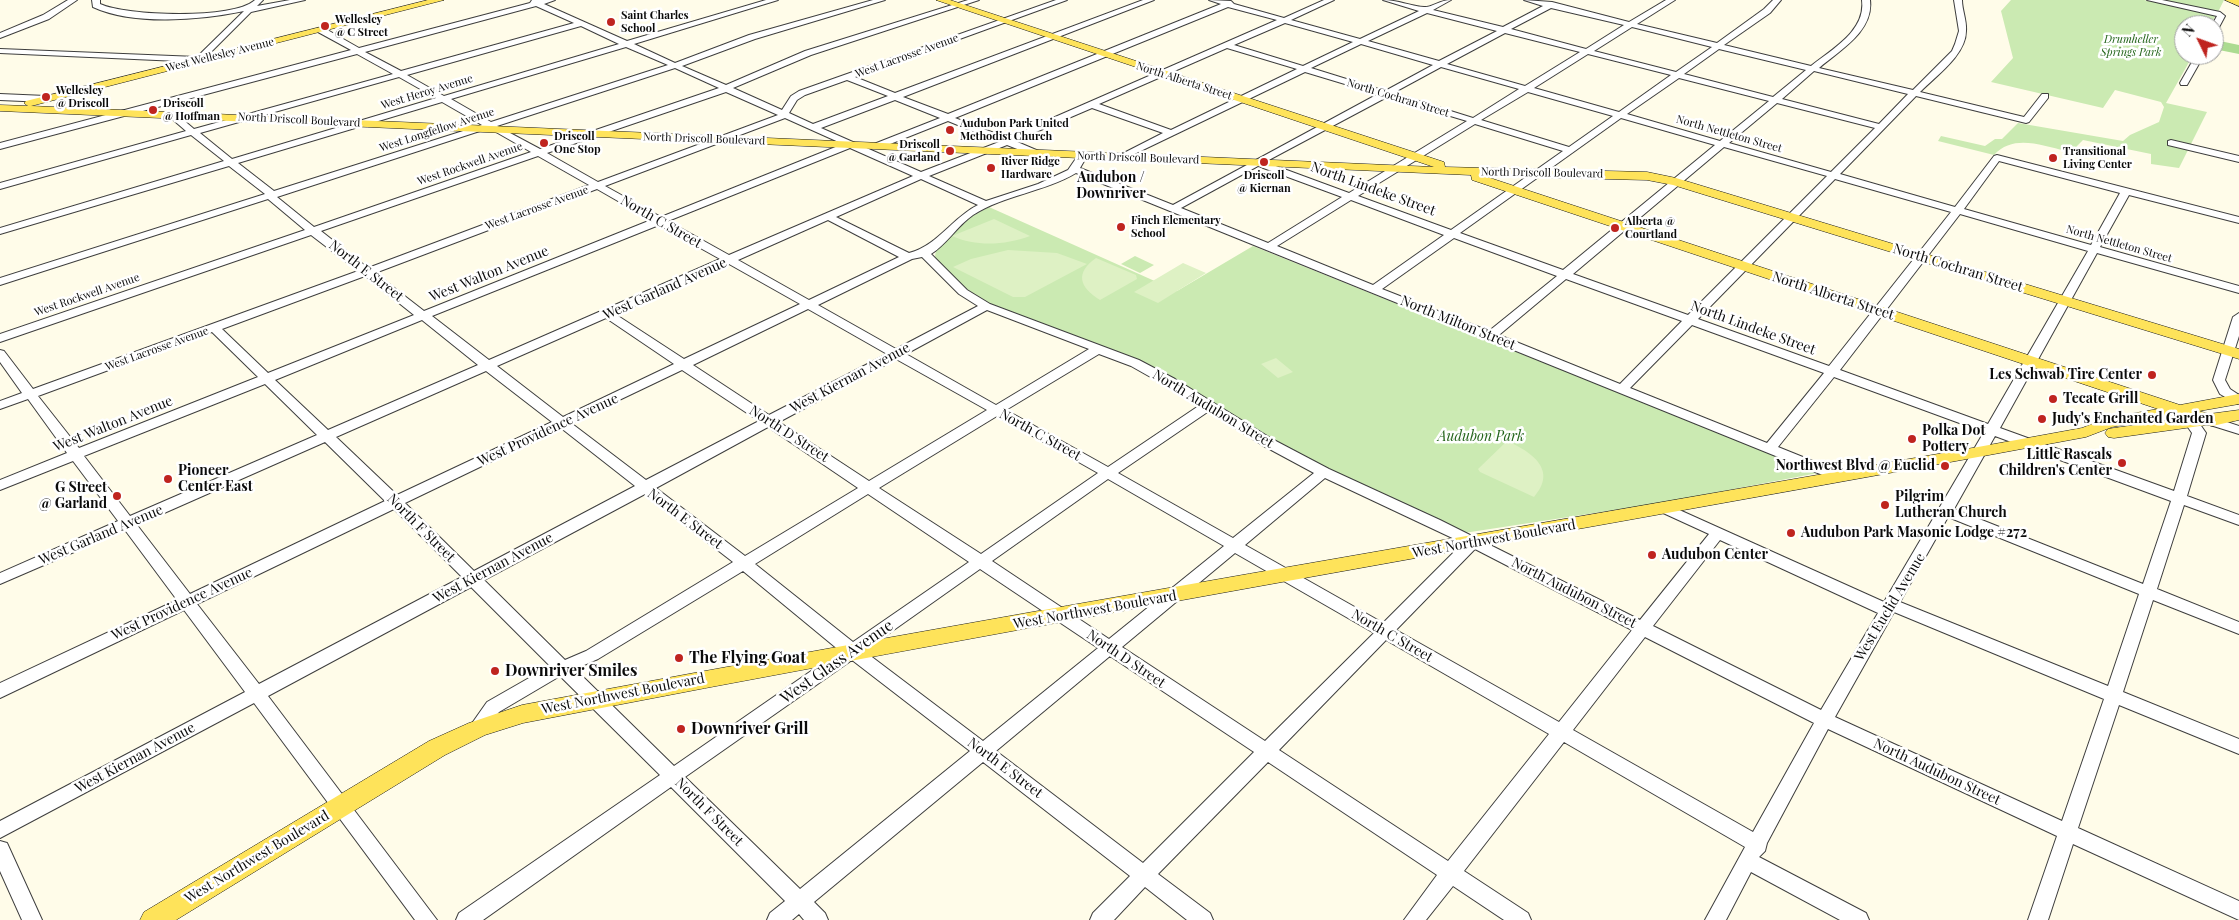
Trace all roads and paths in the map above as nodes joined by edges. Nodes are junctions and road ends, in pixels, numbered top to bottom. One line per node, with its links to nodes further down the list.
1 (73, 0): 39 (street)
2 (96, 0): 30 (street)
3 (259, 0): 30 (street)
4 (300, 0): 30 (street)
5 (439, 0): 37 (main road, West Wellesley Avenue)
6 (551, 0): 25 (street)
7 (774, 0): 42 (street, West Heroy Avenue)
8 (881, 0): 52 (street, West Longfellow Avenue)
9 (941, 0): 29 (main road, North Alberta Street)
10 (975, 0): 29 (street, West Rockwell Avenue)
11 (1064, 0): 34 (street, West Lacrosse Avenue)
12 (1150, 0): 40 (street)
13 (1213, 0): 26 (street, North Nettleton Street)
14 (1330, 0): 33 (street, West Garland Avenue)
15 (1388, 0): 31 (street)
16 (1447, 0): 31 (street)
17 (1528, 0): 28 (street)
18 (1559, 0): 28 (street)
19 (1671, 0): 36 (street)
20 (1777, 0): 44 (street)
21 (1866, 0): 53 (street)
22 (1958, 0): 63 (street)
23 (2150, 0): 32 (street)
24 (2230, 0): 27 (main road)
25 (532, 2): 35 (street); 46 (street)
26 (1232, 2): 33 (street, North Nettleton Street); 48 (street)
27 (2239, 3)
28 (1550, 5): 36 (street); 38 (street)
29 (958, 6): 34 (main road, North Alberta Street); 61 (street, West Rockwell Avenue)
30 (250, 8): 49 (street)
31 (1426, 10): 38 (street); 41 (street)
32 (2220, 15)
33 (1284, 20): 41 (street, North Nettleton Street); 43 (street, West Garland Avenue)
34 (1004, 21): 40 (main road, North Alberta Street); 58 (street, West Lacrosse Avenue)
35 (580, 24): 42 (street); 56 (street)
36 (1631, 25): 44 (street); 47 (street)
37 (321, 30): 46 (street, North C Street); 49 (main road, West Wellesley Avenue)
38 (1504, 30): 47 (street); 50 (street)
39 (0, 36)
40 (1053, 37): 48 (main road, North Alberta Street); 66 (street)
41 (1361, 42): 50 (street, North Nettleton Street); 54 (street)
42 (625, 44): 52 (street); 68 (street, West Heroy Avenue)
43 (1226, 45): 54 (street, North Cochran Street); 55 (street, West Garland Avenue)
44 (1718, 46): 53 (street); 57 (street)
45 (0, 51): 49 (street)
46 (358, 51): 56 (street, North C Street); 73 (street)
47 (1587, 52): 57 (street); 60 (street)
48 (1104, 54): 55 (main road, North Alberta Street); 78 (street)
49 (201, 60): 67 (main road, West Wellesley Avenue)
50 (1441, 64): 60 (street, North Nettleton Street); 62 (street)
51 (2194, 65): 59 (street)
52 (674, 66): 61 (street); 83 (street, West Longfellow Avenue)
53 (1813, 69): 63 (street); 70 (street)
54 (1304, 70): 62 (street, North Cochran Street); 69 (street)
55 (1162, 73): 69 (main road, North Alberta Street); 71 (street, West Garland Avenue)
56 (398, 74): 68 (street, North C Street); 77 (street)
57 (1677, 75): 70 (street); 75 (street)
58 (846, 77): 66 (street); 76 (street, West Lacrosse Avenue)
59 (2184, 83)
60 (1527, 88): 75 (street, North Nettleton Street); 79 (street)
61 (725, 89): 76 (street); 87 (street, West Rockwell Avenue)
62 (1385, 94): 79 (street, North Cochran Street); 81 (street)
63 (1915, 94): 64 (street); 82 (street)
64 (2045, 96)
65 (0, 97): 67 (street)
66 (894, 97): 78 (street); 84 (street)
67 (46, 99): 72 (main road, West Wellesley Avenue)
68 (442, 99): 80 (street, West Heroy Avenue); 83 (street, North C Street)
69 (1242, 99): 81 (main road, North Alberta Street); 86 (street)
70 (1775, 100): 82 (street); 91 (street)
71 (1090, 104): 86 (street); 89 (street, West Garland Avenue)
72 (3, 109): 73 (main road, North Driscoll Boulevard)
73 (126, 113): 74 (main road, North Driscoll Boulevard); 93 (street)
74 (179, 115): 77 (main road, North Driscoll Boulevard); 85 (street, North E Street)
75 (1620, 115): 91 (street, North Nettleton Street); 95 (street)
76 (783, 116): 84 (street); 88 (street, West Lacrosse Avenue)
77 (243, 118): 80 (main road, North Driscoll Boulevard); 85 (street)
78 (947, 118): 89 (street); 94 (street)
79 (1474, 121): 95 (street, North Cochran Street); 101 (street)
80 (361, 123): 83 (main road, North Driscoll Boulevard); 104 (street, West Heroy Avenue)
81 (1324, 127): 101 (main road, North Alberta Street); 105 (street)
82 (1881, 127): 111 (street)
83 (489, 128): 87 (main road, North Driscoll Boulevard); 97 (street, North C Street); 119 (street, West Longfellow Avenue)
84 (812, 128): 92 (street)
85 (192, 132): 104 (street, North E Street); 115 (street)
86 (1172, 133): 100 (street)
87 (596, 134): 88 (main road, North Driscoll Boulevard); 97 (street, West Rockwell Avenue)
88 (721, 139): 92 (main road, North Driscoll Boulevard); 116 (street, West Lacrosse Avenue)
89 (1006, 142): 96 (street, West Garland Avenue); 98 (street)
90 (2171, 143): 102 (street)
91 (1722, 144): 111 (street, North Nettleton Street); 114 (street)
92 (849, 145): 94 (main road, North Driscoll Boulevard); 112 (street); 127 (street, West Walton Avenue)
93 (0, 146)
94 (877, 146): 96 (main road, North Driscoll Boulevard)
95 (1570, 150): 110 (street)
96 (985, 151): 98 (main road, North Driscoll Boulevard); 112 (street, West Garland Avenue)
97 (540, 154): 116 (street, North C Street); 130 (street, West Rockwell Avenue)
98 (1038, 154): 99 (main road, North Driscoll Boulevard)
99 (1082, 156): 100 (main road, North Driscoll Boulevard); 106 (street)
100 (1121, 157): 105 (main road, North Driscoll Boulevard)
101 (1414, 157): 103 (main road, North Alberta Street); 107 (street)
102 (2239, 159)
103 (1428, 161): 109 (main road, North Alberta Street); 113 (main road, North Alberta Street)
104 (230, 162): 119 (street, North E Street); 129 (street, West Heroy Avenue)
105 (1258, 163): 107 (main road, North Driscoll Boulevard); 120 (street, North Lindeke Street); 122 (street)
106 (1075, 169): 121 (street, West Providence Avenue); 122 (street, North Milton Street)
107 (1394, 170): 108 (main road, North Driscoll Boulevard); 120 (street)
108 (1408, 170): 109 (main road, North Driscoll Boulevard); 113 (main road, North Driscoll Boulevard)
109 (1457, 171): 113 (main road, North Alberta Street)
110 (1538, 173): 113 (main road, North Driscoll Boulevard); 114 (main road, North Driscoll Boulevard); 117 (street)
111 (1834, 175): 123 (street, North Nettleton Street); 125 (street)
112 (920, 176): 121 (street); 124 (street, West Garland Avenue)
113 (1500, 179): 117 (main road, North Alberta Street)
114 (1676, 182): 125 (main road, North Cochran Street); 128 (street)
115 (0, 186)
116 (598, 186): 127 (street, North C Street); 139 (street, West Lacrosse Avenue)
117 (1514, 190): 128 (main road, North Alberta Street); 131 (street)
118 (2126, 191): 123 (street); 126 (street); 133 (street, West Euclid Avenue)
119 (272, 196): 130 (street, North E Street); 141 (street, West Longfellow Avenue)
120 (1349, 197): 131 (street, North Lindeke Street); 132 (street)
121 (986, 206): 134 (street, West Providence Avenue)
122 (1172, 209): 132 (street, North Milton Street)
123 (1958, 210): 133 (street, North Nettleton Street); 136 (street)
124 (827, 216): 135 (street); 137 (street, West Garland Avenue)
125 (1792, 217): 136 (main road, North Cochran Street); 138 (street)
126 (2239, 220)
127 (659, 221): 137 (street, North C Street); 149 (street, West Walton Avenue)
128 (1622, 226): 138 (main road, North Alberta Street); 140 (street)
129 (0, 231)
130 (315, 231): 139 (street, North E Street); 154 (street, West Rockwell Avenue)
131 (1452, 234): 140 (street, North Lindeke Street); 142 (street)
132 (1268, 248): 142 (street, North Milton Street)
133 (2094, 249): 143 (street, North Nettleton Street); 144 (street, West Euclid Avenue)
134 (924, 253): 135 (street, West Providence Avenue); 146 (street, North Audubon Street)
135 (908, 257): 145 (street, West Providence Avenue)
136 (1920, 257): 144 (main road, North Cochran Street); 147 (street)
137 (729, 260): 145 (street, North C Street); 148 (street, West Garland Avenue)
138 (1744, 266): 147 (main road, North Alberta Street); 151 (street)
139 (367, 272): 149 (street, North E Street); 152 (street, West Lacrosse Avenue)
140 (1563, 275): 151 (street, North Lindeke Street); 153 (street)
141 (0, 282)
142 (1373, 290): 153 (street, North Milton Street)
143 (2239, 290)
144 (2065, 301): 156 (main road, North Cochran Street); 159 (street, West Euclid Avenue)
145 (809, 305): 158 (street, North C Street); 160 (street, West Providence Avenue)
146 (986, 306): 155 (street, North Audubon Street); 158 (street, West Kiernan Avenue)
147 (1880, 312): 159 (main road, North Alberta Street); 162 (street)
148 (607, 314): 160 (street, North D Street); 161 (street, West Garland Avenue)
149 (425, 316): 161 (street, North E Street); 163 (street, West Walton Avenue)
150 (2239, 317): 156 (street)
151 (1690, 321): 162 (street, North Lindeke Street); 164 (street)
152 (214, 328): 163 (street, North F Street); 165 (street, West Lacrosse Avenue)
153 (1490, 336): 164 (street, North Milton Street)
154 (0, 338)
155 (1098, 349): 168 (street, North Audubon Street); 169 (street)
156 (2234, 353): 167 (street)
157 (0, 354): 165 (street)
158 (895, 354): 169 (street, North C Street); 172 (street, West Kiernan Avenue)
159 (2031, 362): 170 (main road, North Alberta Street); 174 (street, West Euclid Avenue)
160 (684, 365): 172 (street, North D Street); 173 (street, West Providence Avenue)
161 (488, 366): 173 (street, North E Street); 176 (street, West Garland Avenue)
162 (1831, 372): 174 (street, North Lindeke Street); 178 (street)
163 (266, 379): 176 (street, North F Street); 180 (street, West Walton Avenue)
164 (1622, 389): 178 (street, North Milton Street)
165 (31, 394): 166 (street, West Lacrosse Avenue); 180 (street)
166 (0, 405)
167 (2238, 405): 170 (main road, West Northwest Boulevard); 171 (main road, West Northwest Boulevard)
168 (1209, 406): 181 (street, North Audubon Street); 182 (street, West Glass Avenue)
169 (997, 411): 182 (street, North C Street); 185 (street)
170 (2186, 417): 171 (main road, West Northwest Boulevard); 177 (main road, West Northwest Boulevard); 187 (street)
171 (2212, 420): 175 (street)
172 (769, 421): 185 (street, North D Street); 186 (street, West Kiernan Avenue)
173 (561, 424): 186 (street, North E Street); 188 (street, West Providence Avenue)
174 (1992, 429): 177 (street, North Lindeke Street); 179 (street, West Euclid Avenue)
175 (2239, 430)
176 (326, 437): 188 (street, North F Street); 192 (street, West Garland Avenue)
177 (2027, 442): 179 (main road, West Northwest Boulevard); 187 (street, North Lindeke Street)
178 (1770, 448): 183 (street, North Milton Street)
179 (1978, 452): 183 (main road, West Northwest Boulevard); 190 (street, West Euclid Avenue)
180 (76, 454): 184 (street, West Walton Avenue); 192 (street)
181 (1324, 472): 194 (street, North Audubon Street); 195 (street)
182 (1108, 473): 195 (street, North C Street); 196 (street, West Glass Avenue)
183 (1840, 477): 189 (main road, West Northwest Boulevard)
184 (0, 485)
185 (869, 487): 196 (street, North D Street); 197 (street)
186 (644, 488): 197 (street, North E Street); 199 (street, West Kiernan Avenue)
187 (2179, 499): 191 (street, North Lindeke Street); 201 (street)
188 (395, 502): 199 (street, North F Street); 203 (street, West Providence Avenue)
189 (1666, 509): 193 (street); 194 (main road, West Northwest Boulevard)
190 (1946, 511): 201 (street); 204 (street, West Euclid Avenue)
191 (2239, 520)
192 (128, 524): 200 (street, West Garland Avenue); 203 (street)
193 (1718, 534): 204 (street); 207 (street)
194 (1473, 542): 198 (main road, West Northwest Boulevard); 207 (street, North Audubon Street); 208 (street)
195 (1235, 546): 198 (street, North C Street); 202 (street)
196 (981, 562): 205 (street, North D Street); 210 (street, West Glass Avenue)
197 (744, 564): 210 (street, North E Street); 211 (street)
198 (1286, 576): 202 (main road, West Northwest Boulevard); 208 (street, North C Street)
199 (472, 578): 211 (street, North F Street); 213 (street, West Kiernan Avenue)
200 (0, 579)
201 (2149, 592): 206 (street); 214 (street)
202 (1170, 597): 205 (main road, West Northwest Boulevard); 209 (street)
203 (186, 602): 212 (street, West Providence Avenue); 213 (street)
204 (1889, 608): 214 (street); 216 (street, West Euclid Avenue)
205 (1061, 616): 209 (street, North D Street); 210 (main road, West Northwest Boulevard)
206 (2239, 628)
207 (1643, 629): 216 (street, North Audubon Street); 218 (street)
208 (1385, 632): 218 (street, North C Street); 221 (street)
209 (1108, 648): 220 (street); 221 (street, North D Street)
210 (852, 651): 215 (main road, West Northwest Boulevard); 220 (street, North E Street); 222 (street, West Glass Avenue)
211 (564, 669): 215 (street, North F Street); 217 (street)
212 (0, 691)
213 (256, 694): 223 (street); 224 (street, West Kiernan Avenue)
214 (2114, 696): 219 (street); 225 (street)
215 (593, 700): 217 (main road, West Northwest Boulevard); 222 (street, North F Street)
216 (1824, 720): 225 (street, North Audubon Street); 227 (street, West Euclid Avenue)
217 (477, 729): 223 (main road, West Northwest Boulevard)
218 (1561, 733): 227 (street, North C Street); 229 (street)
219 (2239, 747)
220 (982, 751): 228 (street, North E Street); 230 (street)
221 (1266, 752): 228 (street); 229 (street, North D Street)
222 (673, 776): 230 (street, North F Street); 235 (street, West Glass Avenue)
223 (341, 807): 233 (main road, West Northwest Boulevard); 234 (street)
224 (0, 830)
225 (2068, 832): 231 (street, North Audubon Street); 244 (street)
226 (0, 849): 232 (street)
227 (1753, 853): 242 (street, West Euclid Avenue); 243 (street, North C Street)
228 (1146, 874): 238 (street); 239 (street, North E Street)
229 (1450, 874): 240 (street); 241 (street, North D Street)
230 (799, 902): 236 (street); 237 (street, North F Street)
231 (2239, 911)
232 (32, 920)
233 (153, 920)
234 (427, 920)
235 (466, 920)
236 (777, 920)
237 (818, 920)
238 (1100, 920)
239 (1203, 920)
240 (1414, 920)
241 (1521, 920)
242 (1715, 920)
243 (1859, 920)
244 (2038, 920)

